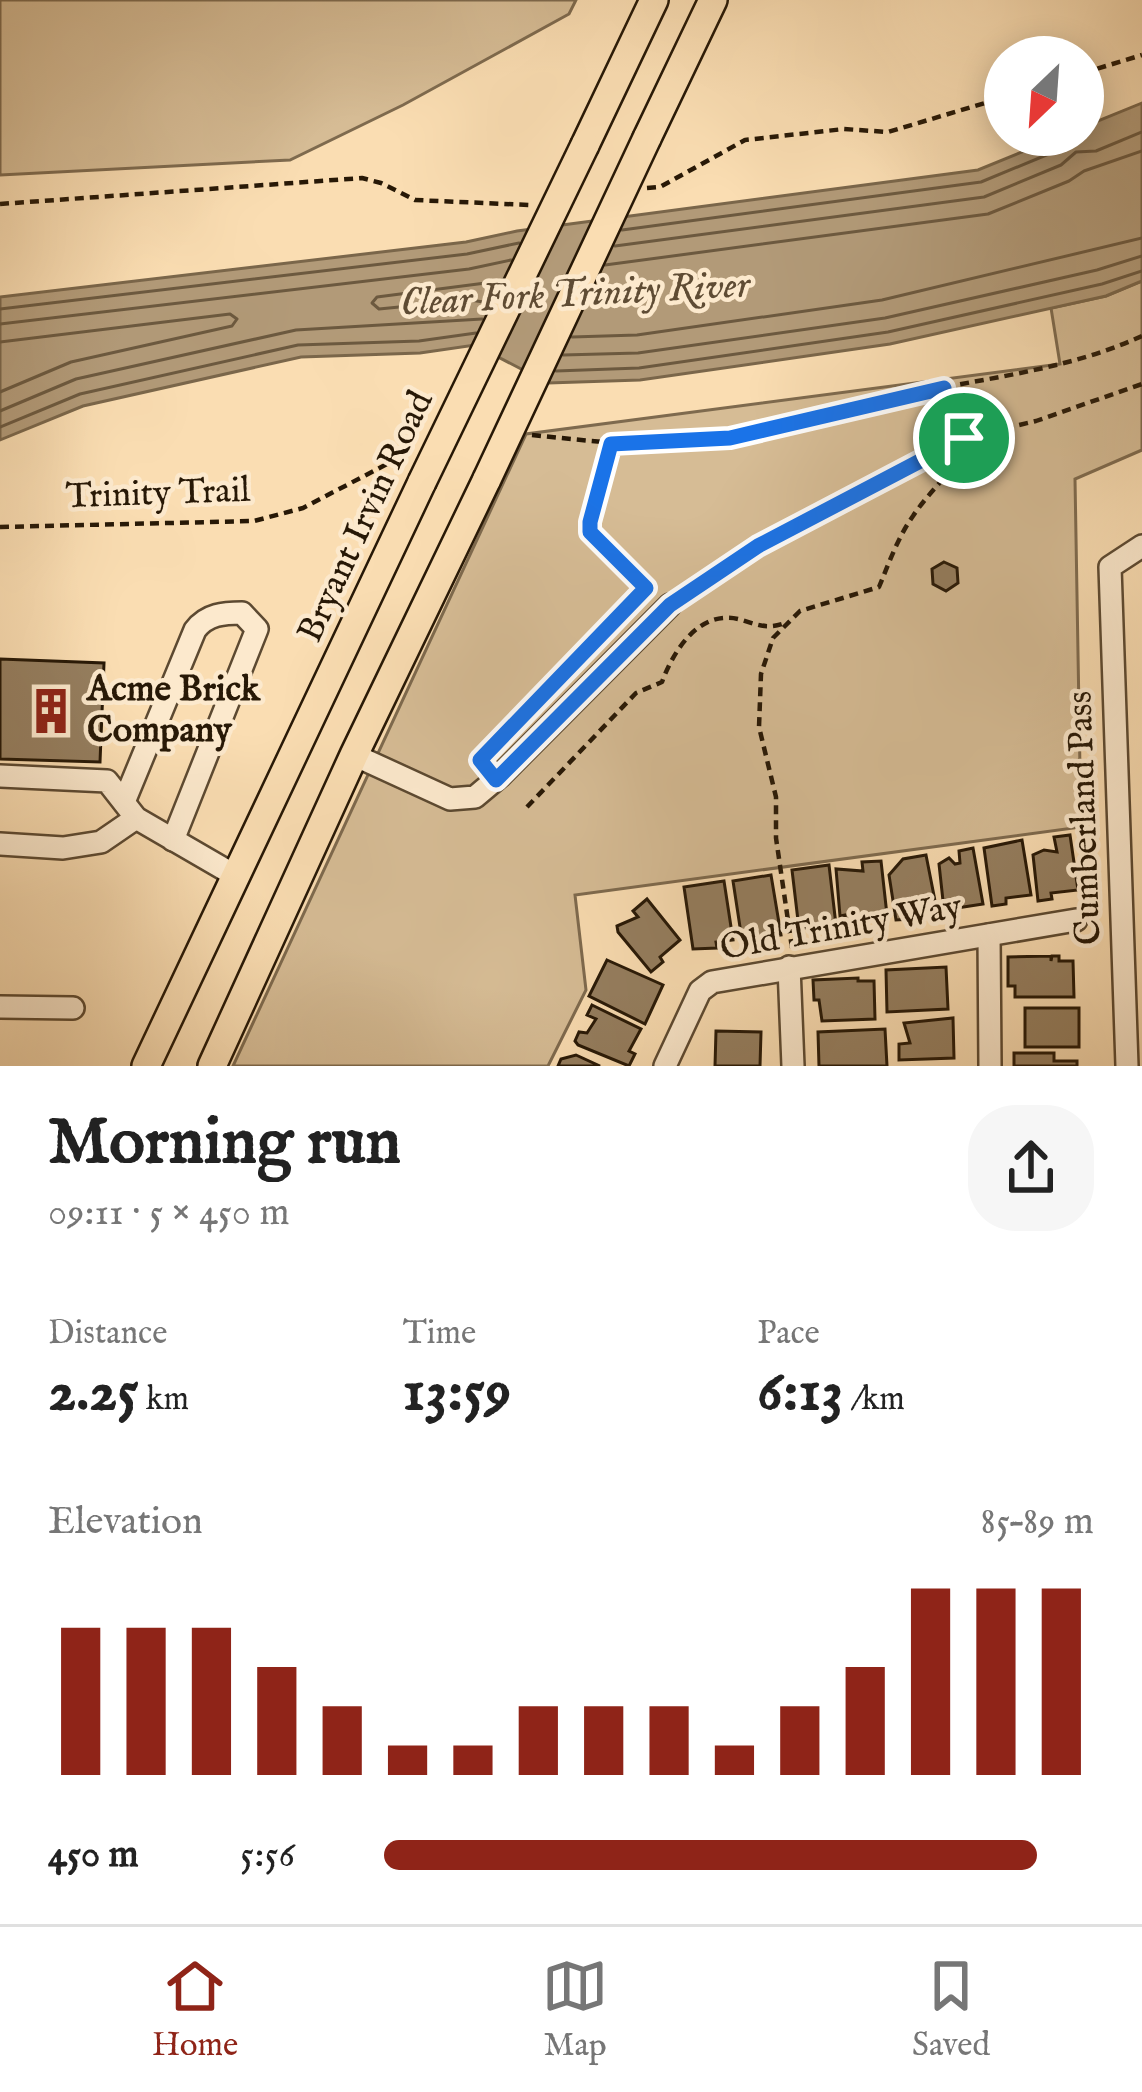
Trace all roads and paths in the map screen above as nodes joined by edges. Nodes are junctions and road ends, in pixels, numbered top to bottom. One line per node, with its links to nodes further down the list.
1 (654, 0): 27 (main road, Bryant Irvin Road, bridge)
2 (712, 0): 20 (main road, bridge)
3 (1142, 55): 4 (path)
4 (1104, 67)
5 (984, 103): 6 (path)
6 (639, 190)
7 (0, 204): 8 (path)
8 (535, 205)
9 (1142, 336): 11 (path)
10 (1142, 384): 13 (path)
11 (944, 388): 13 (path); 14 (path)
12 (526, 434): 14 (path)
13 (964, 438): 18 (path); 19 (path)
14 (611, 444): 22 (path)
15 (414, 451): 16 (path, Trinity Trail)
16 (0, 527)
17 (1142, 547): 38 (street, Cumberland Pass)
18 (670, 605): 22 (street)
19 (785, 623): 23 (path); 30 (path)
20 (354, 755): 22 (street); 34 (main road)
21 (0, 776): 24 (street)
22 (496, 780)
23 (527, 807)
24 (130, 810): 25 (street); 25 (street); 26 (street)
25 (173, 840): 27 (street)
26 (0, 844)
27 (236, 876): 33 (main road, Bryant Irvin Road)
28 (1076, 920): 29 (street, Old Trinity Way)
29 (988, 935): 30 (street, Old Trinity Way); 37 (street)
30 (792, 966): 35 (street, Old Trinity Way); 36 (street)
31 (73, 1008): 32 (street)
32 (3, 1012)
33 (146, 1066)
34 (212, 1066)
35 (665, 1066)
36 (793, 1066)
37 (990, 1066)
38 (1127, 1066)

